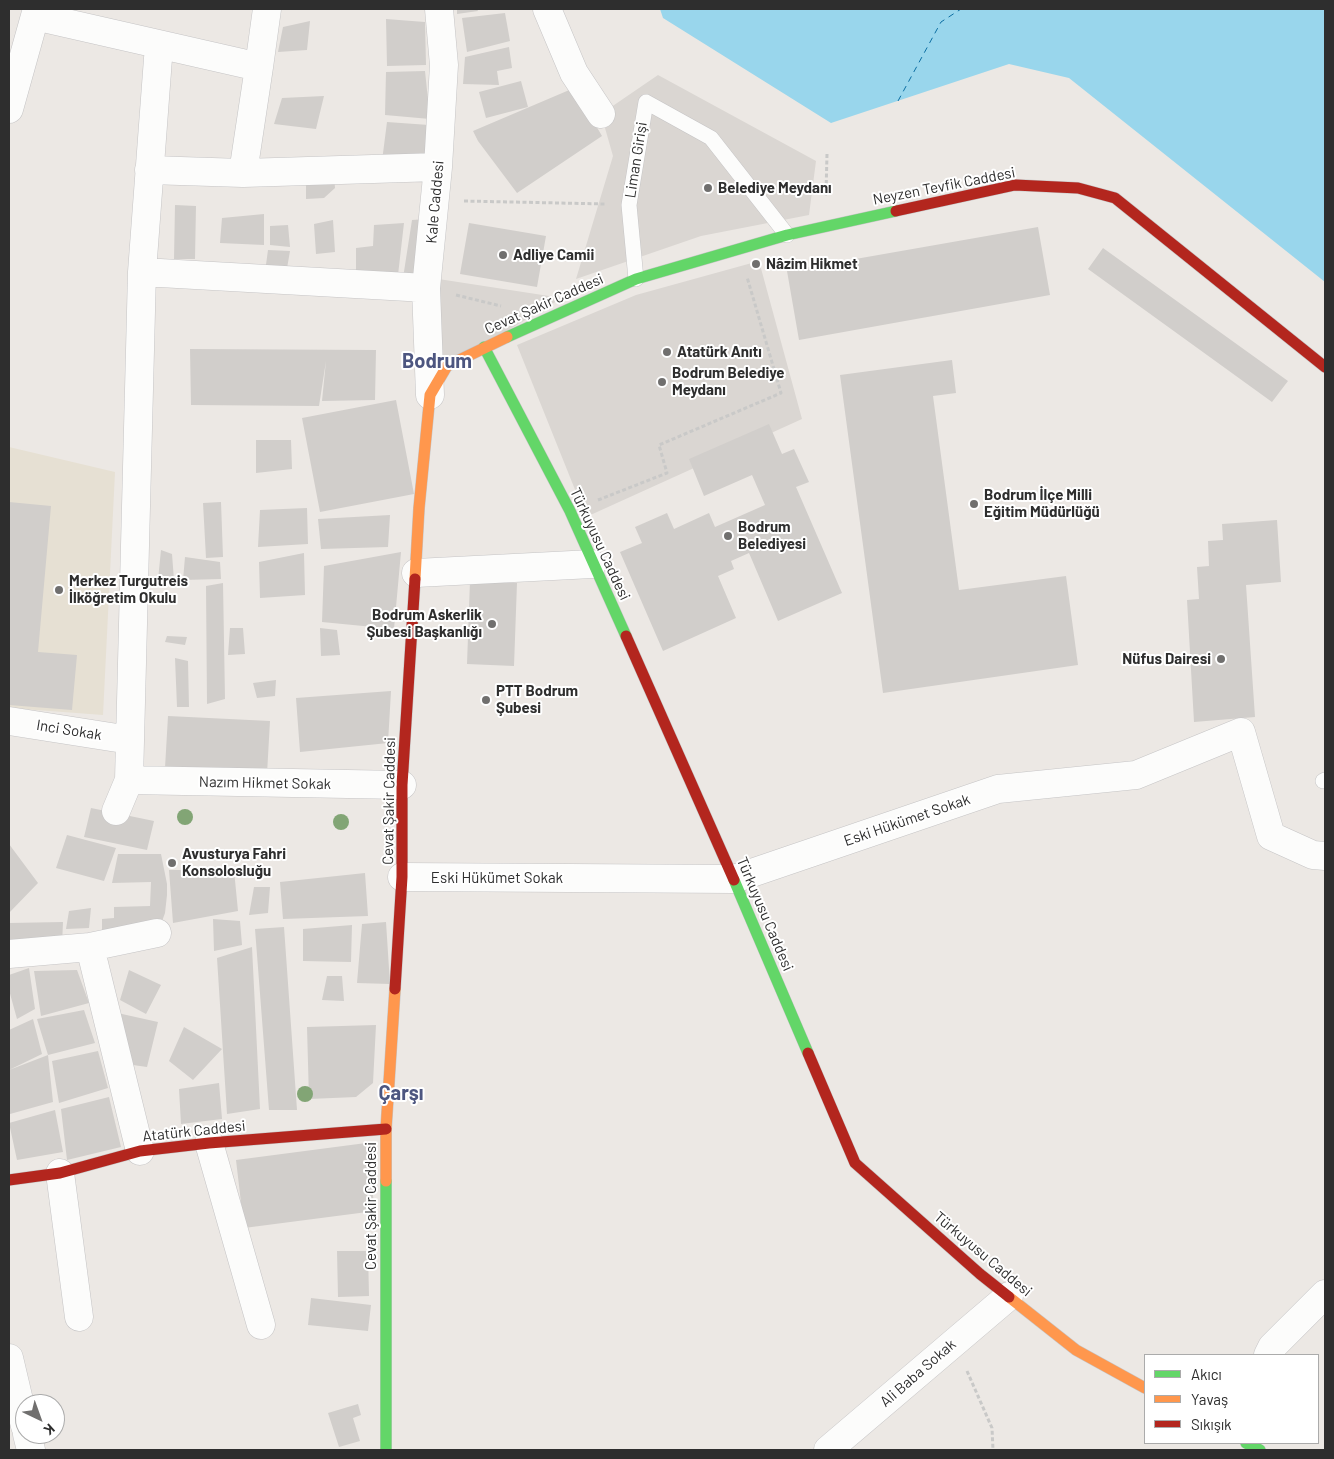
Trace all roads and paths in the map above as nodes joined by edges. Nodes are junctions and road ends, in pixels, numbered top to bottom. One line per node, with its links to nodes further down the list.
1 (267, 9): 6 (street)
2 (439, 9): 9 (street, Kale Caddesi)
3 (547, 9): 8 (street)
4 (36, 12): 5 (street); 7 (street)
5 (159, 45): 6 (street); 10 (street)
6 (259, 67): 11 (street)
7 (9, 109)
8 (601, 114)
9 (438, 167): 11 (street); 12 (street, Kale Caddesi)
10 (150, 170): 11 (street); 16 (street)
11 (243, 173)
12 (435, 200): 13 (path); 18 (street, Kale Caddesi)
13 (629, 205): 14 (lane, Liman Girişi); 17 (lane, Liman Girişi)
14 (787, 234): 15 (main road, Neyzen Tevfik Caddesi); 21 (main road, Neyzen Tevfik Caddesi)
15 (739, 248): 17 (main road, Neyzen Tevfik Caddesi); 23 (path)
16 (142, 272): 18 (street); 27 (street)
17 (636, 279): 19 (main road, Cevat Şakir Caddesi)
18 (426, 288): 19 (path); 22 (street, Kale Caddesi)
19 (550, 318): 20 (main road, Cevat Şakir Caddesi)
20 (484, 347): 22 (main road, Cevat Şakir Caddesi); 23 (main road, Türkuyusu Caddesi)
21 (1325, 366)
22 (430, 395): 25 (main road, Cevat Şakir Caddesi)
23 (570, 511): 24 (main road, Türkuyusu Caddesi)
24 (592, 564): 25 (street); 33 (main road, Türkuyusu Caddesi)
25 (416, 573): 29 (main road, Cevat Şakir Caddesi)
26 (9, 721): 27 (street, Inci Sokak)
27 (130, 740): 28 (street)
28 (129, 780): 29 (street, Nazım Hikmet Sokak); 30 (street)
29 (402, 785): 32 (main road, Cevat Şakir Caddesi)
30 (116, 810)
31 (1325, 856): 33 (street, Eski Hükümet Sokak)
32 (402, 878): 33 (street, Eski Hükümet Sokak); 37 (main road, Cevat Şakir Caddesi)
33 (734, 879): 43 (main road, Türkuyusu Caddesi)
34 (157, 933): 35 (street)
35 (90, 947): 36 (street); 39 (street)
36 (9, 954)
37 (386, 1129): 38 (main road, Atatürk Caddesi); 52 (main road, Cevat Şakir Caddesi)
38 (209, 1143): 39 (main road, Atatürk Caddesi); 45 (street)
39 (140, 1151): 40 (main road, Atatürk Caddesi)
40 (60, 1173): 41 (main road, Atatürk Caddesi); 44 (street)
41 (9, 1180)
42 (1325, 1294): 47 (street)
43 (1009, 1296): 46 (street, Ali Baba Sokak); 49 (main road, Türkuyusu Caddesi)
44 (79, 1317)
45 (260, 1325)
46 (954, 1342): 53 (street, Ali Baba Sokak); 54 (path)
47 (1268, 1354)
48 (9, 1358): 50 (street)
49 (1144, 1387)
50 (17, 1394)
51 (1248, 1444): 55 (main road)
52 (386, 1450)
53 (828, 1450)
54 (994, 1450)
55 (1260, 1450)

